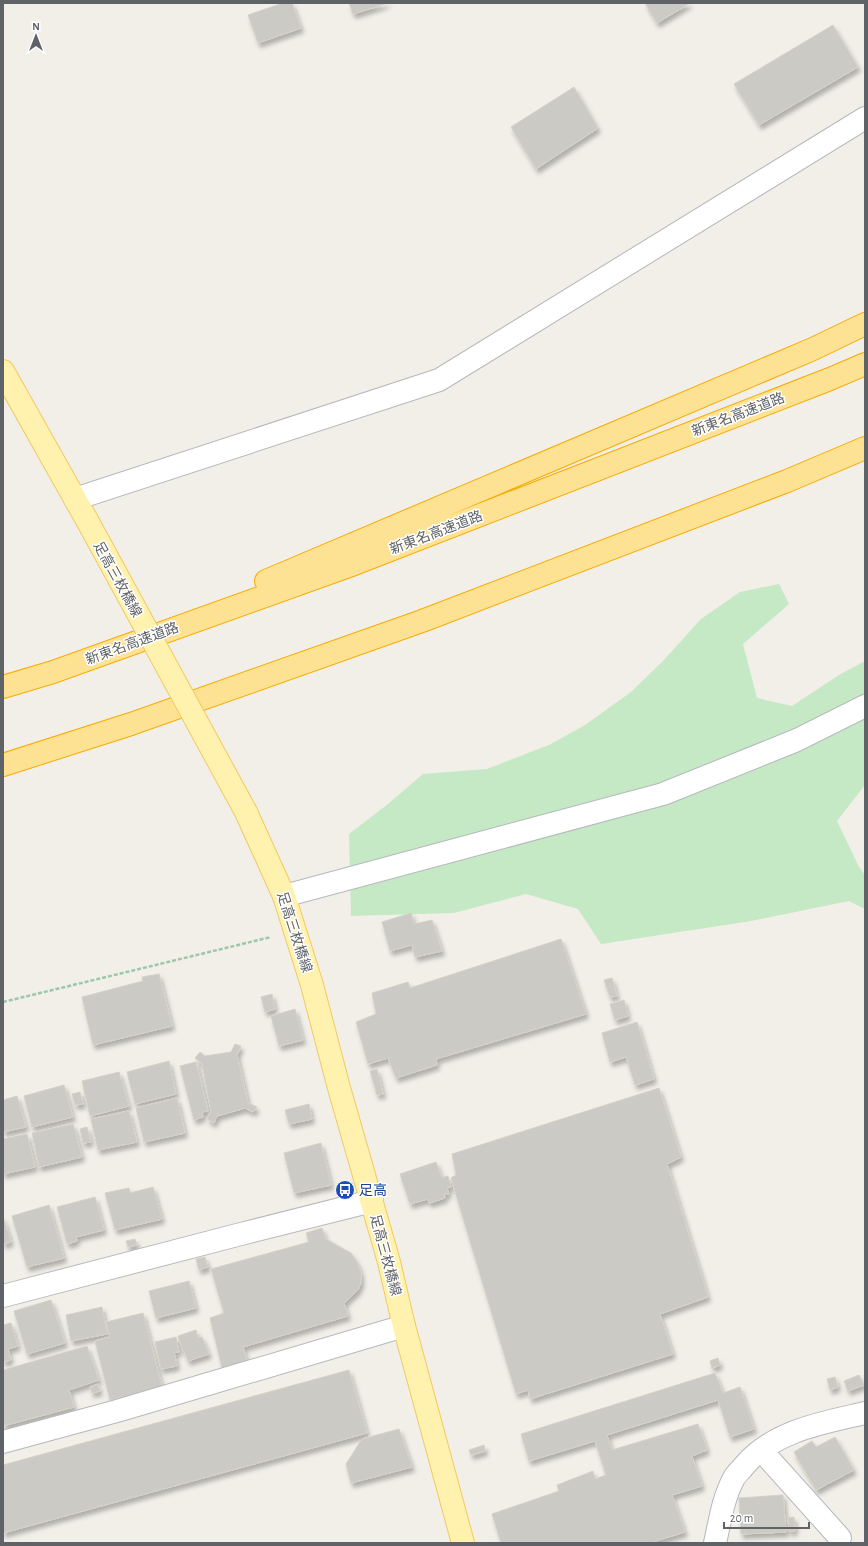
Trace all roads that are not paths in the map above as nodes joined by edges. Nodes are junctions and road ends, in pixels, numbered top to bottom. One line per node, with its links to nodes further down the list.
1 (865, 118): 6 (street)
2 (865, 324): 7 (highway)
3 (865, 364): 7 (highway, 新東名高速道路)
4 (3, 371): 6 (main road, 足高三枚橋線)
5 (865, 448): 10 (highway)
6 (75, 499): 11 (main road, 足高三枚橋線, bridge)
7 (53, 672): 8 (highway, 新東名高速道路)
8 (3, 687)
9 (865, 706): 11 (street)
10 (3, 765)
11 (284, 896): 12 (main road, 足高三枚橋線)
12 (372, 1201): 13 (street); 14 (main road, 足高三枚橋線)
13 (3, 1296)
14 (404, 1326): 16 (street); 19 (main road, 足高三枚橋線)
15 (865, 1413): 17 (street)
16 (3, 1442)
17 (761, 1450): 18 (street); 20 (street)
18 (840, 1538)
19 (463, 1543)
20 (715, 1543)

